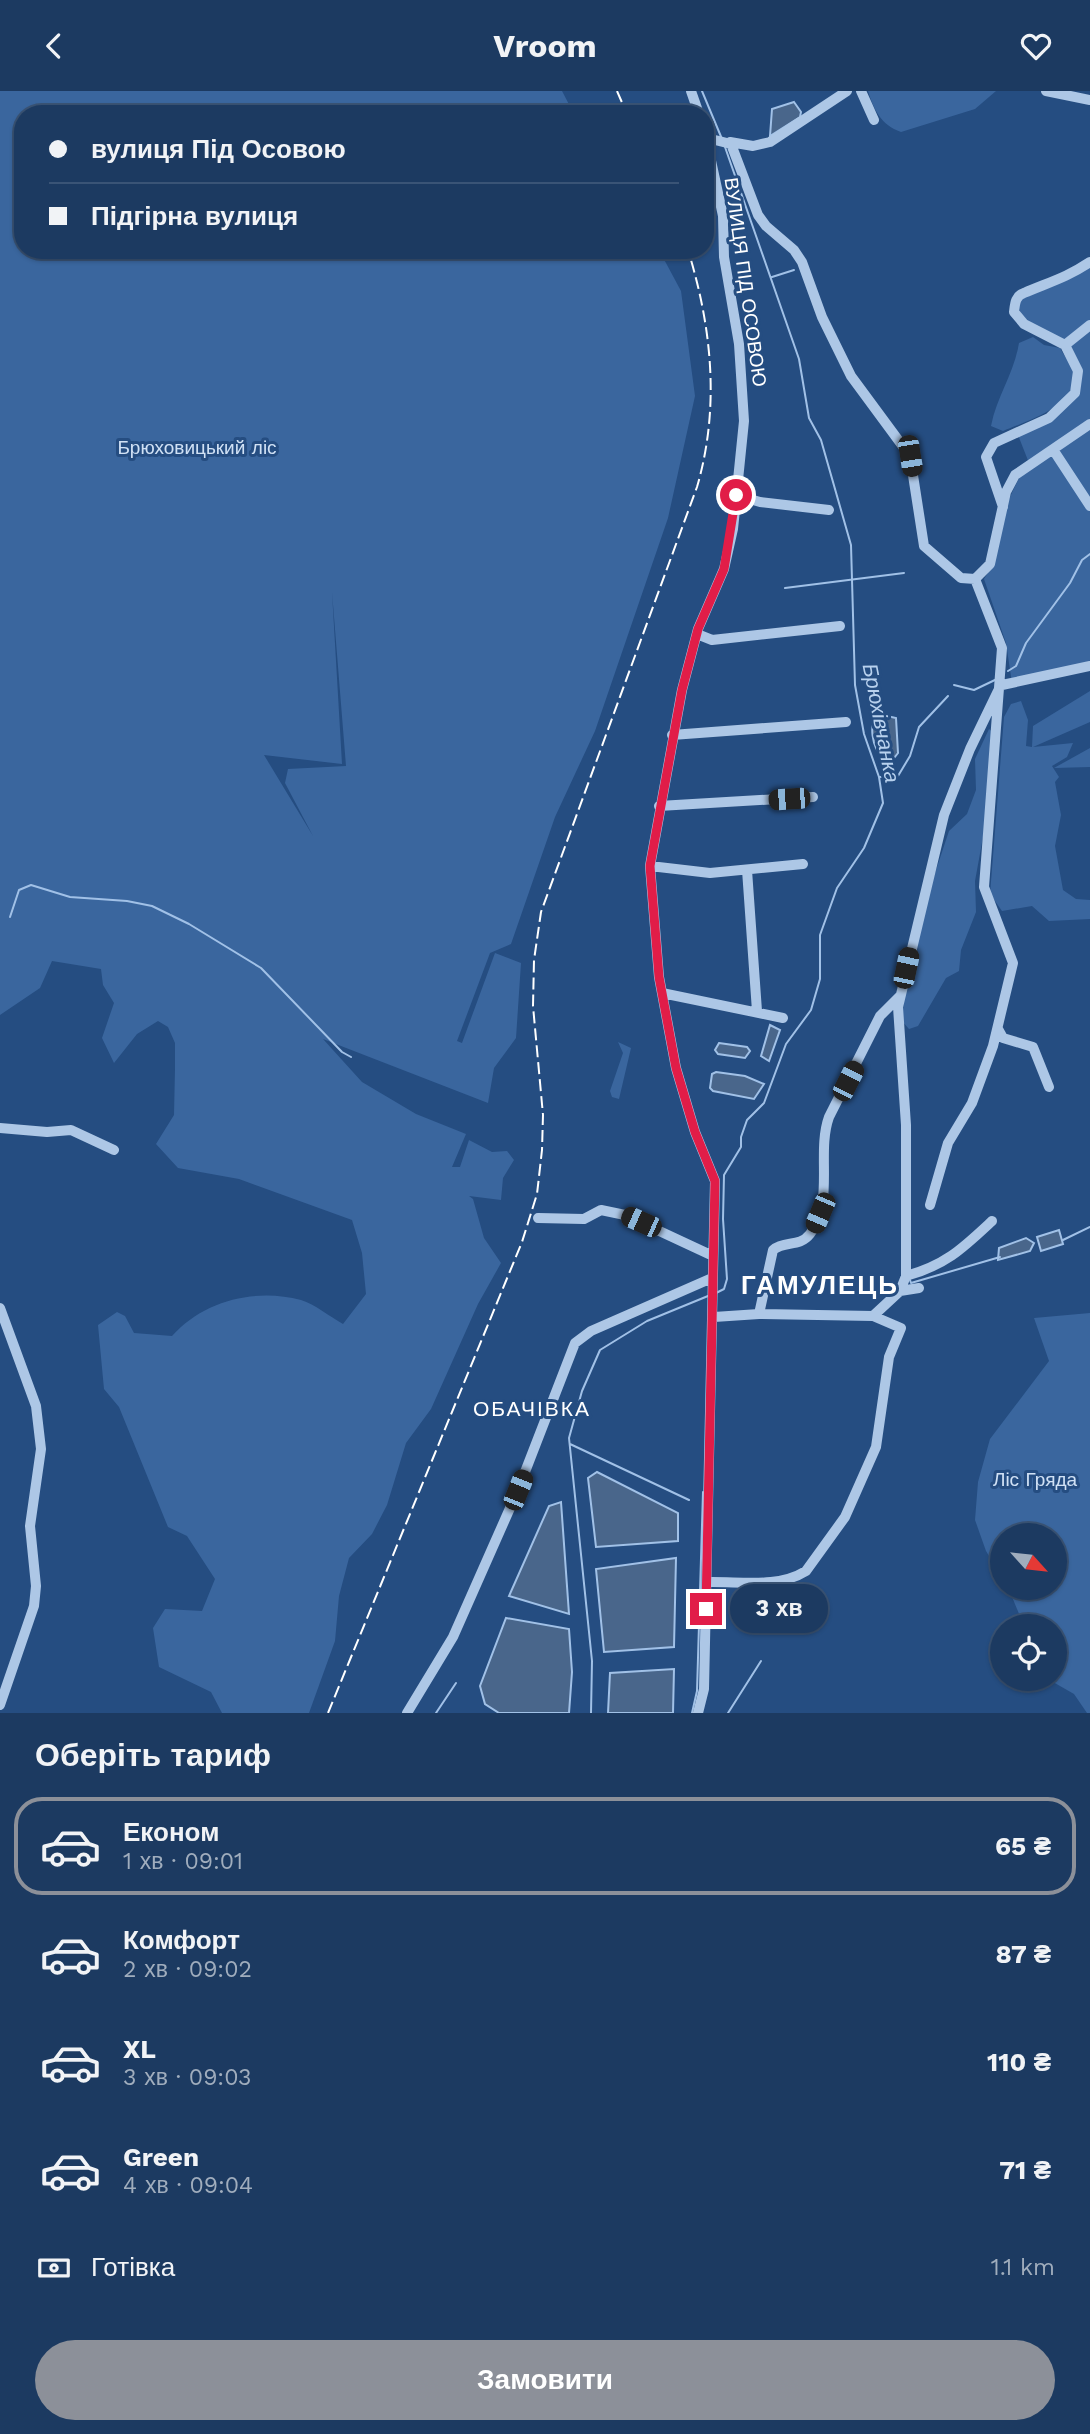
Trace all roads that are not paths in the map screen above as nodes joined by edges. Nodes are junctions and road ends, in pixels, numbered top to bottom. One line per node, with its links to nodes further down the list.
1 (847, 91): 6 (street)
2 (861, 91): 5 (street)
3 (1046, 91): 4 (street)
4 (1090, 100)
5 (873, 120)
6 (717, 139): 12 (street, ВУЛИЦЯ ПІД ОСОВОЮ); 16 (street)
7 (1090, 262): 9 (street)
8 (1090, 325): 9 (street)
9 (1065, 345): 14 (street)
10 (1090, 424): 11 (street)
11 (1054, 451): 13 (street); 14 (street)
12 (736, 495): 15 (street); 18 (street, ВУЛИЦЯ ПІД ОСОВОЮ)
13 (1089, 501)
14 (1003, 507): 16 (street)
15 (830, 510)
16 (975, 579): 20 (street)
17 (840, 626): 18 (street)
18 (697, 634): 22 (street, ВУЛИЦЯ ПІД ОСОВОЮ)
19 (1090, 666): 20 (street)
20 (1002, 685): 29 (street); 32 (street)
21 (846, 722): 22 (street)
22 (672, 735): 24 (street, ВУЛИЦЯ ПІД ОСОВОЮ)
23 (813, 797): 24 (street)
24 (659, 806): 26 (street, ВУЛИЦЯ ПІД ОСОВОЮ)
25 (803, 864): 27 (street)
26 (650, 866): 27 (street); 28 (street, ВУЛИЦЯ ПІД ОСОВОЮ)
27 (747, 870): 30 (street)
28 (662, 993): 30 (street); 39 (street, ВУЛИЦЯ ПІД ОСОВОЮ)
29 (900, 996): 40 (street); 45 (street)
30 (757, 1011): 31 (street)
31 (783, 1018)
32 (999, 1029): 33 (street); 36 (street)
33 (1049, 1087)
34 (0, 1128): 35 (street)
35 (114, 1150)
36 (930, 1205)
37 (538, 1218): 39 (street)
38 (992, 1221): 40 (street)
39 (713, 1256): 41 (street, ВУЛИЦЯ ПІД ОСОВОЮ)
40 (906, 1276): 43 (street)
41 (713, 1282): 46 (street, ВУЛИЦЯ ПІД ОСОВОЮ); 50 (street)
42 (919, 1288): 43 (street)
43 (900, 1291): 47 (street)
44 (1, 1314): 49 (street)
45 (759, 1314): 46 (street); 47 (street)
46 (714, 1317): 48 (street, ВУЛИЦЯ ПІД ОСОВОЮ)
47 (873, 1317): 48 (street)
48 (707, 1582): 51 (street, ВУЛИЦЯ ПІД ОСОВОЮ)
49 (0, 1705)
50 (407, 1713)
51 (698, 1713)

